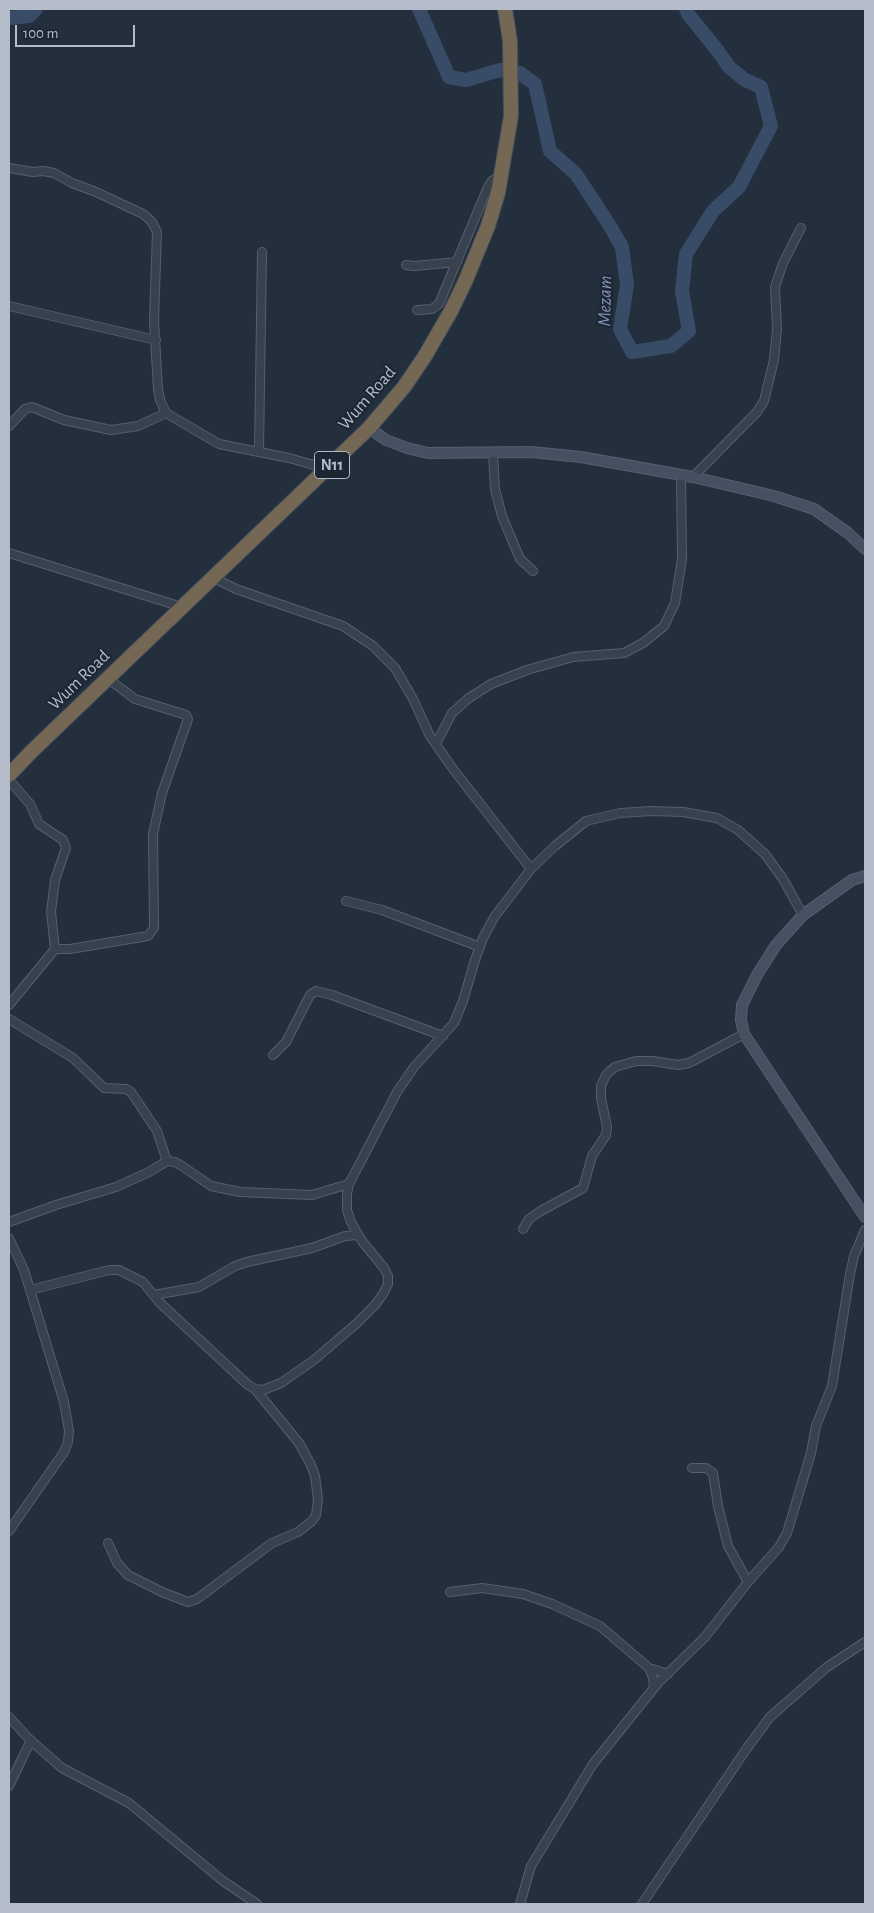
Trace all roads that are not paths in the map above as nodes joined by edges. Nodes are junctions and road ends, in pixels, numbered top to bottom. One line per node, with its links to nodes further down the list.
1 (505, 9): 3 (highway, Wum Road / N11)
2 (9, 168): 10 (street)
3 (501, 174): 6 (street); 13 (highway, Wum Road / N11)
4 (801, 228): 18 (street)
5 (262, 252): 14 (street)
6 (456, 262): 7 (street); 9 (street)
7 (406, 265)
8 (9, 306): 10 (street)
9 (417, 310)
10 (156, 340): 11 (street)
11 (166, 414): 12 (street); 14 (street)
12 (9, 426)
13 (369, 428): 15 (street); 16 (highway, Wum Road / N11)
14 (259, 451): 16 (street)
15 (493, 453): 17 (street); 21 (street)
16 (328, 469): 22 (highway, Wum Road / N11)
17 (681, 475): 18 (street); 25 (street)
18 (693, 477): 19 (street)
19 (865, 549)
20 (9, 553): 23 (street)
21 (533, 571)
22 (212, 577): 23 (highway, Wum Road / N11); 25 (street)
23 (182, 607): 24 (highway, Wum Road / N11)
24 (107, 678): 26 (highway, Wum Road / N11); 33 (street)
25 (436, 744): 28 (street)
26 (9, 775)
27 (9, 780): 33 (street)
28 (531, 869): 31 (street); 32 (street)
29 (865, 876): 31 (street)
30 (346, 901): 32 (street)
31 (803, 914): 36 (street)
32 (480, 947): 37 (street)
33 (55, 949): 34 (street)
34 (9, 1005)
35 (9, 1019): 39 (street)
36 (744, 1034): 41 (street); 44 (street)
37 (443, 1036): 38 (street); 40 (street)
38 (273, 1055)
39 (167, 1161): 40 (street); 42 (street)
40 (349, 1184): 43 (street)
41 (865, 1217)
42 (9, 1222)
43 (354, 1228): 46 (street); 47 (street)
44 (523, 1229)
45 (865, 1230): 55 (street)
46 (358, 1235): 47 (street); 51 (street)
47 (345, 1236): 50 (street)
48 (9, 1238): 49 (street)
49 (30, 1290): 50 (street); 53 (street)
50 (154, 1295): 51 (street)
51 (255, 1389): 54 (street)
52 (692, 1468): 55 (street)
53 (9, 1531)
54 (108, 1543)
55 (748, 1582): 59 (street)
56 (450, 1592): 58 (street)
57 (865, 1642): 66 (street)
58 (649, 1668): 59 (street); 60 (street)
59 (668, 1674): 60 (street)
60 (654, 1688): 65 (street)
61 (9, 1717): 62 (street)
62 (30, 1740): 63 (street); 64 (street)
63 (9, 1786)
64 (256, 1904)
65 (520, 1904)
66 (642, 1904)

